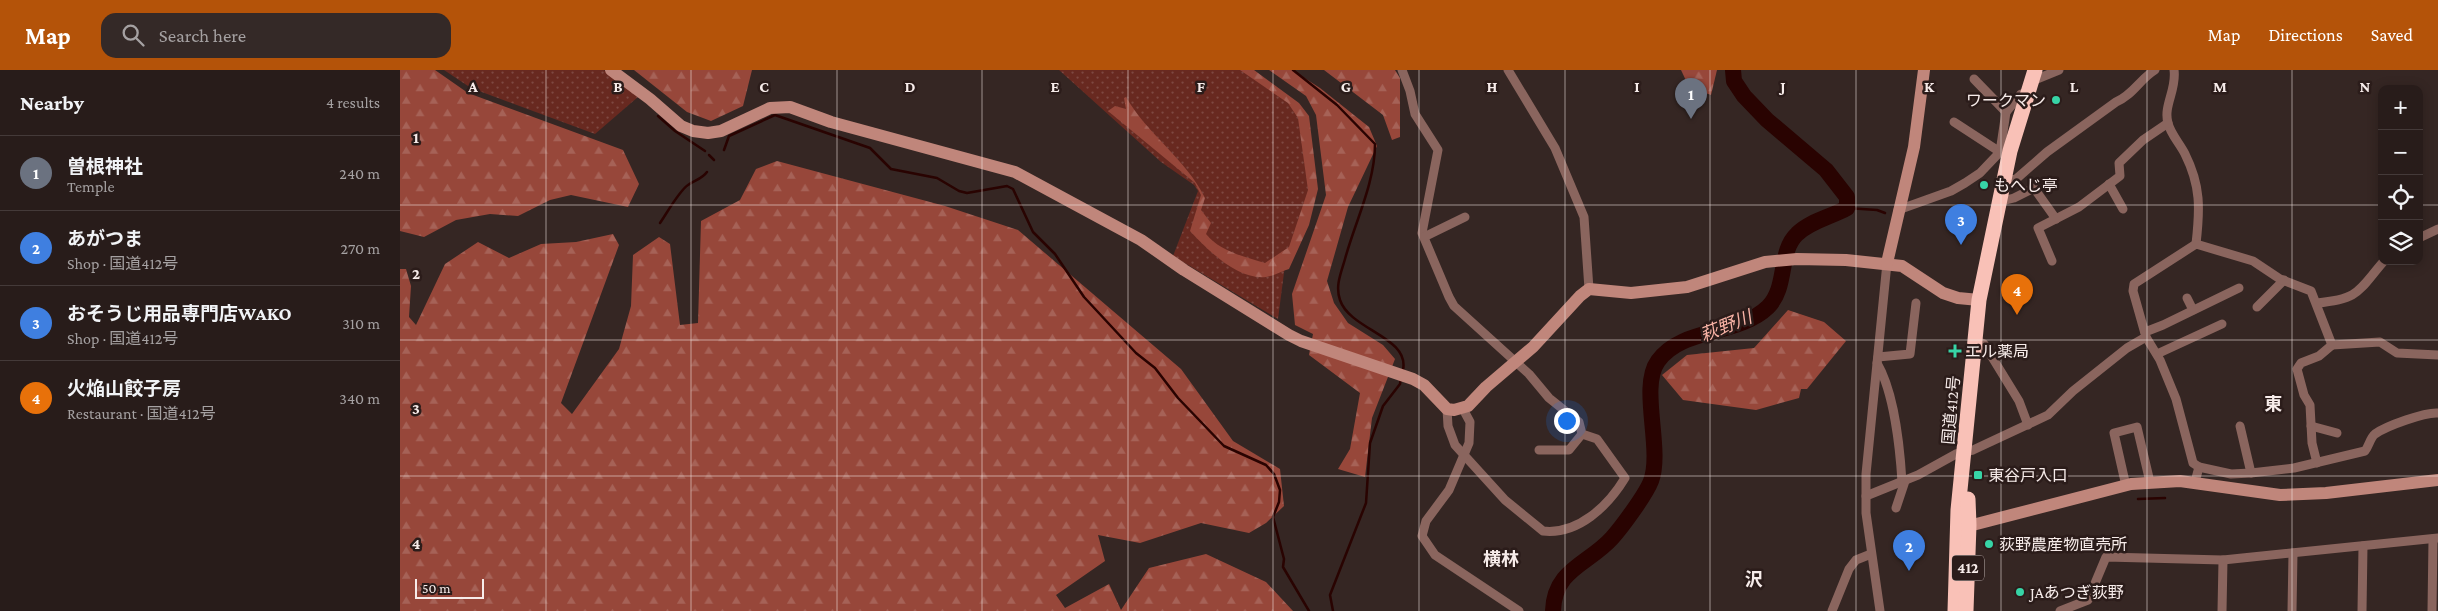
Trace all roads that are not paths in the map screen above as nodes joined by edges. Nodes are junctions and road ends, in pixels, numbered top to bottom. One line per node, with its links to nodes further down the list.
1 (611, 70): 45 (street)
2 (1402, 70): 23 (street)
3 (1508, 70): 30 (street)
4 (1924, 70): 18 (street)
5 (2059, 70): 9 (street)
6 (2155, 70): 14 (street)
7 (2174, 70): 12 (street)
8 (1974, 79): 10 (street)
9 (2032, 82): 10 (street); 13 (highway, 国道412号 / 412)
10 (2006, 112): 13 (street)
11 (1954, 122): 13 (street)
12 (2168, 123): 15 (street); 24 (street)
13 (2005, 151): 14 (highway, 国道412号 / 412); 18 (street)
14 (2003, 178): 16 (highway, 国道412号 / 412)
15 (2109, 184): 17 (street); 20 (street)
16 (1998, 202): 20 (street); 32 (highway, 国道412号 / 412)
17 (2123, 209)
18 (1898, 210): 26 (street)
19 (1465, 218): 23 (street)
20 (2056, 219): 25 (street)
21 (2438, 229): 22 (street)
22 (2423, 236)
23 (1424, 237): 44 (street)
24 (2196, 244): 28 (street); 38 (street)
25 (2052, 261)
26 (1887, 263): 30 (street); 32 (street); 43 (street)
27 (2381, 265): 34 (street)
28 (2284, 280): 34 (street); 35 (street)
29 (2239, 288): 36 (street)
30 (1589, 290): 44 (street)
31 (2187, 298): 36 (street)
32 (1979, 300): 39 (highway, 国道412号 / 412)
33 (1916, 303): 43 (street)
34 (2317, 303): 40 (street)
35 (2257, 307)
36 (2193, 310): 38 (street)
37 (2222, 324): 41 (street)
38 (2146, 334): 41 (street); 48 (street)
39 (1974, 340): 48 (street); 54 (highway, 国道412号 / 412)
40 (2332, 345): 42 (street); 50 (street)
41 (2156, 354): 57 (street)
42 (2438, 356)
43 (1878, 360): 60 (street); 64 (street)
44 (1516, 363): 46 (street); 52 (street)
45 (1447, 409): 46 (street); 55 (street)
46 (1463, 409): 55 (street)
47 (2438, 413): 56 (street)
48 (2028, 426): 54 (street)
49 (2240, 426): 58 (street)
50 (2311, 426): 51 (street); 56 (street)
51 (2337, 432)
52 (1582, 434): 53 (street); 55 (street)
53 (1539, 450)
54 (1964, 455): 60 (street); 66 (highway, 国道412号 / 412)
55 (1464, 456): 72 (street)
56 (2316, 463): 58 (street)
57 (2200, 467): 58 (street); 62 (street)
58 (2251, 472)
59 (2438, 480): 62 (street)
60 (1903, 481): 64 (street); 65 (street)
61 (2150, 482): 62 (street); 63 (street); 63 (street)
62 (2195, 482)
63 (2126, 486): 66 (street)
64 (1866, 496): 70 (street)
65 (1896, 508)
66 (1964, 527): 75 (highway, 国道412号 / 412); 76 (highway, 国道412号 / 412)
67 (2436, 539): 68 (street); 81 (street)
68 (2363, 546): 69 (street); 80 (street)
69 (2293, 553): 71 (street); 79 (street)
70 (1871, 554): 73 (street); 74 (street)
71 (2223, 560): 77 (street); 78 (street)
72 (1519, 611)
73 (1832, 611)
74 (1880, 611)
75 (1955, 611)
76 (1966, 611)
77 (2060, 611)
78 (2222, 611)
79 (2292, 611)
80 (2362, 611)
81 (2432, 611)

